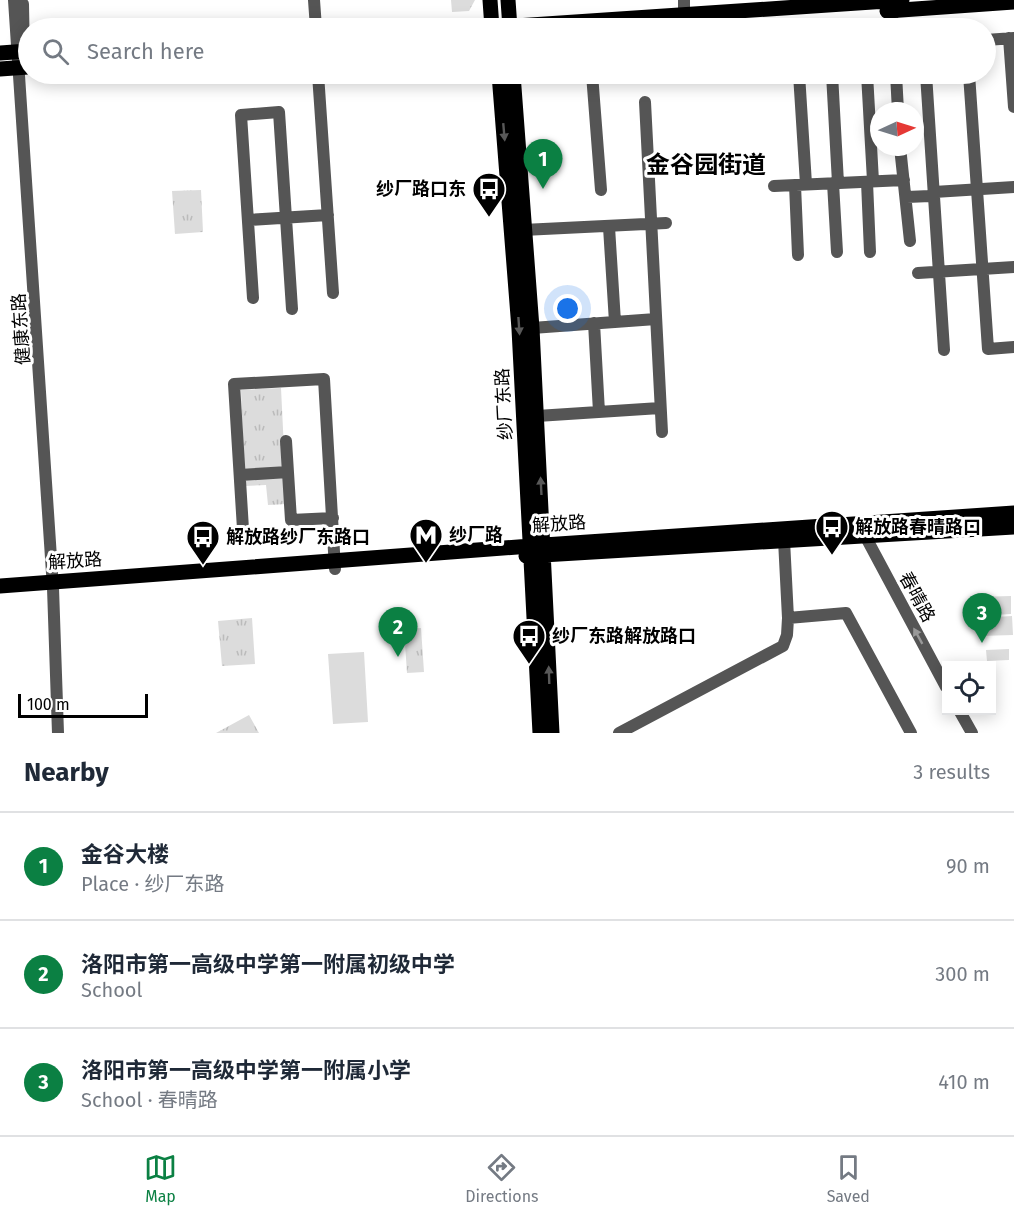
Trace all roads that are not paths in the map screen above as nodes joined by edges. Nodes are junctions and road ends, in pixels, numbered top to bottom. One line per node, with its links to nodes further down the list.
1 (14, 0): 17 (street)
2 (22, 0): 11 (street)
3 (314, 0): 12 (street)
4 (490, 0): 13 (main road)
5 (508, 0): 14 (main road)
6 (853, 2): 7 (main road); 9 (main road)
7 (821, 3): 10 (main road)
8 (1014, 3): 9 (main road)
9 (895, 4): 16 (main road)
10 (684, 7): 15 (main road)
11 (22, 18)
12 (315, 18)
13 (491, 18)
14 (509, 18)
15 (626, 18)
16 (740, 18)
17 (18, 26)
18 (1012, 38): 19 (street); 37 (street)
19 (996, 39)
20 (0, 53): 21 (main road)
21 (18, 58)
22 (18, 61): 23 (main road)
23 (0, 69)
24 (24, 84): 88 (street, 健康东路)
25 (319, 84): 49 (street)
26 (500, 84): 86 (main road, 纱厂东路, one-way to 86)
27 (514, 84): 55 (main road, 纱厂东路)
28 (593, 84): 46 (street)
29 (799, 84): 42 (street)
30 (832, 84): 41 (street)
31 (867, 84): 40 (street)
32 (897, 84): 36 (street)
33 (927, 84): 47 (street)
34 (970, 84): 45 (street)
35 (645, 102): 53 (street)
36 (898, 102)
37 (1014, 107)
38 (901, 156): 39 (street)
39 (904, 180): 40 (street); 48 (street)
40 (870, 181): 41 (street); 58 (street)
41 (836, 183): 42 (street); 57 (street)
42 (801, 185): 43 (street); 59 (street)
43 (774, 186)
44 (1014, 187): 45 (street)
45 (978, 189): 47 (street); 61 (street)
46 (601, 190)
47 (934, 192): 48 (street); 62 (street)
48 (907, 197): 56 (street)
49 (328, 215): 50 (street); 64 (street)
50 (286, 218): 51 (street); 51 (street); 66 (street)
51 (248, 220): 65 (street)
52 (666, 223): 53 (street)
53 (651, 224): 54 (street); 67 (street)
54 (609, 227): 55 (street); 68 (street)
55 (524, 230): 70 (main road, 纱厂东路)
56 (910, 241)
57 (837, 252)
58 (870, 252)
59 (798, 255)
60 (1014, 267): 61 (street)
61 (983, 269): 62 (street); 71 (street)
62 (939, 272): 63 (street); 72 (street)
63 (918, 273)
64 (333, 293)
65 (253, 298)
66 (292, 309)
67 (656, 319): 68 (street); 73 (street)
68 (615, 322): 69 (street)
69 (594, 323): 70 (street); 74 (street)
70 (532, 328): 75 (main road, 纱厂东路)
71 (1014, 347)
72 (945, 350)
73 (660, 408): 74 (street); 76 (street)
74 (599, 412): 75 (street)
75 (537, 416): 86 (main road, 纱厂东路, one-way to 75)
76 (662, 432)
77 (286, 441): 78 (street)
78 (288, 472): 79 (street); 81 (street)
79 (240, 475): 81 (street); 84 (street)
80 (1014, 513): 83 (main road, 解放路)
81 (333, 518): 87 (street)
82 (1014, 527): 83 (main road, 解放路)
83 (862, 529): 85 (main road, 解放路); 86 (main road, 解放路); 92 (street, 春晴路, one-way to 83)
84 (243, 530)
85 (784, 540): 86 (main road, 解放路); 91 (street)
86 (538, 550): 87 (main road, 解放路); 95 (main road, 纱厂东路); 96 (main road, 纱厂东路, one-way to 86)
87 (335, 564): 88 (main road, 解放路)
88 (53, 585): 89 (main road, 解放路); 90 (main road, 解放路); 94 (street, 健康东路)
89 (0, 586)
90 (0, 593)
91 (788, 618): 97 (street); 98 (street)
92 (942, 679)
93 (962, 715): 99 (street)
94 (58, 733)
95 (540, 733)
96 (552, 733)
97 (619, 733)
98 (911, 733)
99 (972, 733)

